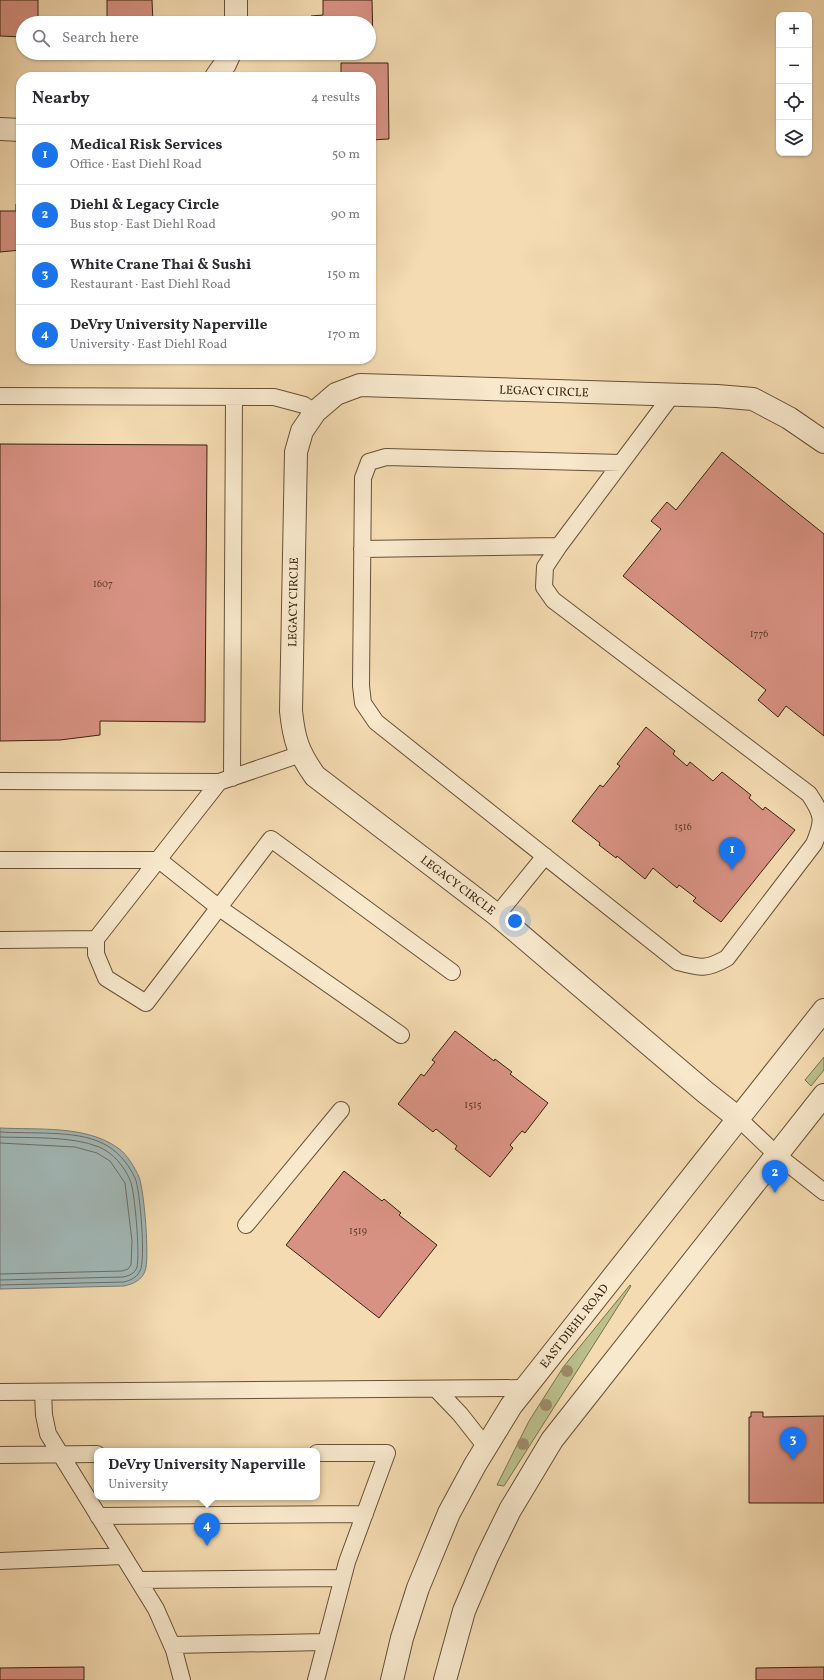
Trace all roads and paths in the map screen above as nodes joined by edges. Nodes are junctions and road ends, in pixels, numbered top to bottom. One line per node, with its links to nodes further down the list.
1 (236, 0): 2 (street)
2 (236, 16)
3 (227, 60): 4 (street)
4 (219, 72)
5 (0, 129): 6 (street)
6 (16, 130)
7 (672, 395): 10 (street, LEGACY CIRCLE); 11 (street, LEGACY CIRCLE); 12 (lane)
8 (0, 396): 9 (lane)
9 (234, 397): 10 (lane); 16 (lane)
10 (315, 412): 15 (street, LEGACY CIRCLE)
11 (824, 442)
12 (621, 463): 13 (lane); 14 (lane)
13 (559, 546): 14 (lane); 18 (lane)
14 (362, 549): 18 (lane)
15 (301, 754): 16 (lane); 22 (street, LEGACY CIRCLE)
16 (225, 780): 17 (lane); 20 (lane)
17 (0, 781)
18 (545, 856): 22 (lane)
19 (0, 860): 20 (lane)
20 (159, 860): 21 (lane); 23 (lane)
21 (218, 907): 23 (lane); 25 (lane); 27 (lane)
22 (497, 915): 30 (street, LEGACY CIRCLE)
23 (96, 939): 24 (lane)
24 (0, 940)
25 (452, 972)
26 (824, 1010): 30 (street, EAST DIEHL ROAD)
27 (401, 1035)
28 (824, 1095): 31 (street)
29 (340, 1110): 33 (lane)
30 (738, 1118): 31 (lane); 34 (street, EAST DIEHL ROAD)
31 (777, 1155): 32 (lane); 54 (street)
32 (824, 1192)
33 (246, 1225)
34 (526, 1388): 35 (lane); 38 (street, EAST DIEHL ROAD)
35 (436, 1389): 37 (lane); 38 (lane)
36 (0, 1392): 37 (lane)
37 (43, 1392): 42 (lane)
38 (486, 1447): 53 (street, EAST DIEHL ROAD)
39 (320, 1453): 43 (lane)
40 (94, 1454): 42 (lane)
41 (0, 1455): 42 (lane)
42 (61, 1455): 44 (lane)
43 (364, 1514): 44 (lane); 47 (lane)
44 (98, 1516): 45 (lane)
45 (123, 1556): 46 (lane); 48 (lane)
46 (0, 1561)
47 (343, 1578): 48 (lane); 49 (lane)
48 (138, 1580): 50 (lane)
49 (325, 1642): 50 (lane); 52 (lane)
50 (172, 1644): 51 (lane)
51 (182, 1680)
52 (316, 1680)
53 (392, 1680)
54 (446, 1680)

